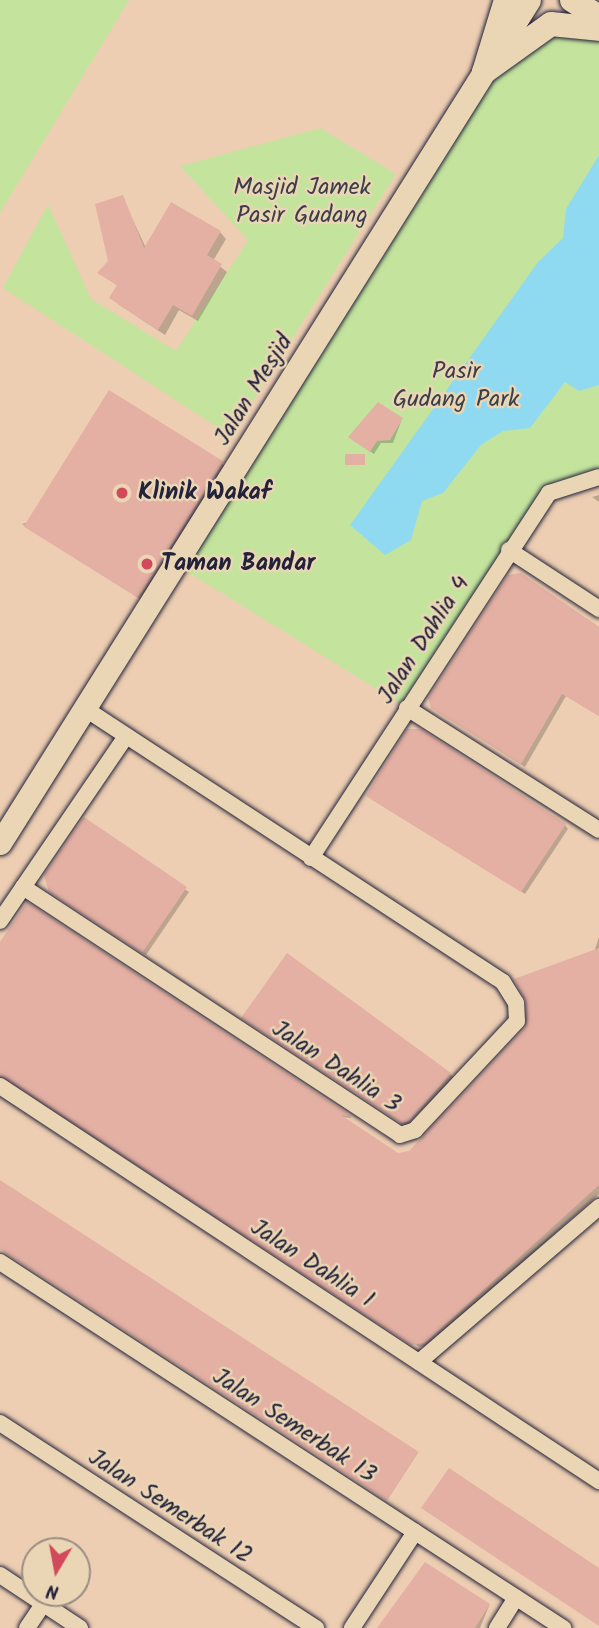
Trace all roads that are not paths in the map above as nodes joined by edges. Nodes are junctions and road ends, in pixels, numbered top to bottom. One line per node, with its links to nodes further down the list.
1 (506, 0): 6 (main road)
2 (529, 0): 6 (main road, Jalan Mesjid)
3 (572, 0): 4 (main road)
4 (599, 17)
5 (599, 29): 6 (main road)
6 (484, 72): 10 (main road, Jalan Mesjid)
7 (599, 477): 8 (street, Jalan Dahlia 4)
8 (509, 550): 9 (street); 11 (street, Jalan Dahlia 4)
9 (599, 609)
10 (84, 708): 12 (street); 14 (main road, Jalan Mesjid)
11 (407, 708): 13 (street); 15 (street, Jalan Dahlia 4)
12 (126, 736): 15 (street); 16 (street)
13 (599, 830)
14 (0, 843)
15 (311, 858): 16 (street, Jalan Dahlia 3)
16 (23, 887): 17 (street)
17 (0, 921)
18 (0, 1086): 21 (street, Jalan Dahlia 1)
19 (599, 1207): 21 (street)
20 (0, 1262): 24 (street, Jalan Semerbak 13)
21 (419, 1362): 23 (street, Jalan Dahlia 1)
22 (0, 1423): 32 (street, Jalan Semerbak 12)
23 (599, 1481)
24 (415, 1532): 27 (street, Jalan Semerbak 13); 33 (street)
25 (0, 1575): 26 (street)
26 (21, 1589)
27 (516, 1598): 34 (street); 35 (street, Jalan Semerbak 13)
28 (41, 1607): 30 (street)
29 (48, 1607): 31 (street)
30 (27, 1628)
31 (80, 1628)
32 (316, 1628)
33 (352, 1628)
34 (497, 1628)
35 (563, 1628)

